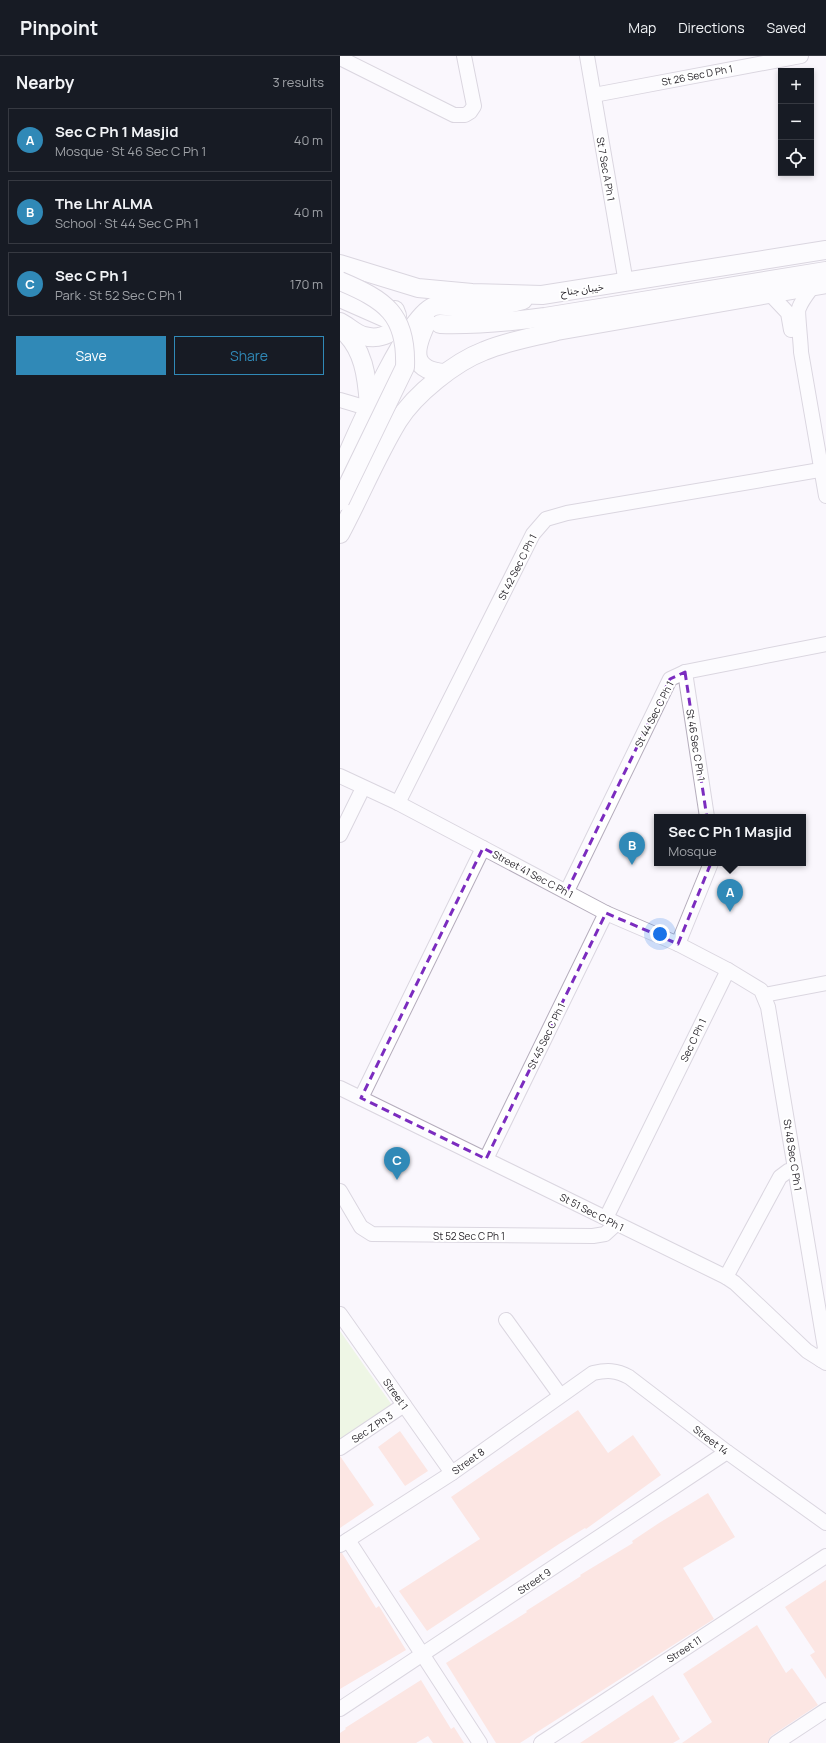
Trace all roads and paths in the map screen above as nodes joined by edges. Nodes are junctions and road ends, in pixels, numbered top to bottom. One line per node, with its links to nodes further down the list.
1 (464, 56): 4 (street)
2 (586, 56): 6 (street, St 7 Sec A Ph 1)
3 (801, 56): 5 (street, St 26 Sec D Ph 1)
4 (340, 58)
5 (771, 58): 6 (street, St 26 Sec D Ph 1)
6 (594, 95): 12 (street, St 7 Sec A Ph 1)
7 (826, 250): 12 (main road, خیبان جناح)
8 (340, 264): 15 (main road, خیبان جناح)
9 (340, 271): 19 (main road)
10 (826, 271): 20 (main road)
11 (340, 281): 29 (main road, bridge)
12 (626, 283): 15 (main road, خیبان جناح)
13 (820, 285): 14 (main road); 22 (street)
14 (770, 294): 22 (street); 23 (main road)
15 (542, 295): 17 (main road)
16 (340, 298): 18 (main road)
17 (425, 313): 23 (main road); 25 (main road)
18 (390, 320)
19 (340, 322)
20 (440, 324)
21 (340, 328): 25 (main road)
22 (801, 352): 26 (street)
23 (444, 373): 30 (main road)
24 (340, 400): 25 (street)
25 (369, 406): 27 (main road)
26 (824, 470): 28 (street); 35 (street, St 42 Sec C Ph 1)
27 (340, 471)
28 (826, 496)
29 (340, 501)
30 (340, 534)
31 (826, 644): 32 (street, St 44 Sec C Ph 1)
32 (685, 672): 36 (street, St 46 Sec C Ph 1); 40 (street, St 44 Sec C Ph 1)
33 (340, 776): 34 (street, Street 41 Sec C Ph 1)
34 (364, 788): 35 (street, Street 41 Sec C Ph 1); 37 (street)
35 (398, 803): 38 (street, Street 41 Sec C Ph 1)
36 (707, 814)
37 (340, 835)
38 (483, 848): 40 (street, Street 41 Sec C Ph 1); 47 (street)
39 (710, 866): 42 (street)
40 (567, 891): 41 (street, Street 41 Sec C Ph 1)
41 (606, 913): 42 (street, Street 41 Sec C Ph 1); 48 (street, St 45 Sec C Ph 1)
42 (678, 944): 43 (street, Street 41 Sec C Ph 1)
43 (728, 970): 45 (street); 51 (street, Sec C Ph 1)
44 (826, 983): 45 (street)
45 (764, 994): 49 (street, St 48 Sec C Ph 1)
46 (340, 1088): 47 (street, St 51 Sec C Ph 1)
47 (360, 1098): 48 (street, St 51 Sec C Ph 1)
48 (486, 1159): 51 (street, St 51 Sec C Ph 1)
49 (795, 1170): 52 (street); 55 (street, St 48 Sec C Ph 1)
50 (340, 1191): 51 (street, St 52 Sec C Ph 1)
51 (611, 1221): 52 (street, St 51 Sec C Ph 1)
52 (726, 1277): 55 (street, St 51 Sec C Ph 1)
53 (340, 1314): 58 (street, Street 1)
54 (506, 1320): 57 (street)
55 (823, 1361)
56 (593, 1373): 57 (street, Street 8); 60 (street, Street 14)
57 (560, 1395): 61 (street, Street 8)
58 (404, 1405): 59 (street, Sec Z Ph 3); 61 (street, Street 1)
59 (340, 1448)
60 (727, 1452): 62 (street, Street 14); 65 (street, Street 9)
61 (452, 1473): 63 (street, Street 8)
62 (826, 1523)
63 (344, 1542): 65 (street)
64 (826, 1556): 69 (street, Street 11)
65 (422, 1655): 66 (street, Street 9); 68 (street)
66 (340, 1709)
67 (826, 1710): 70 (street)
68 (480, 1743)
69 (541, 1743)
70 (776, 1743)

